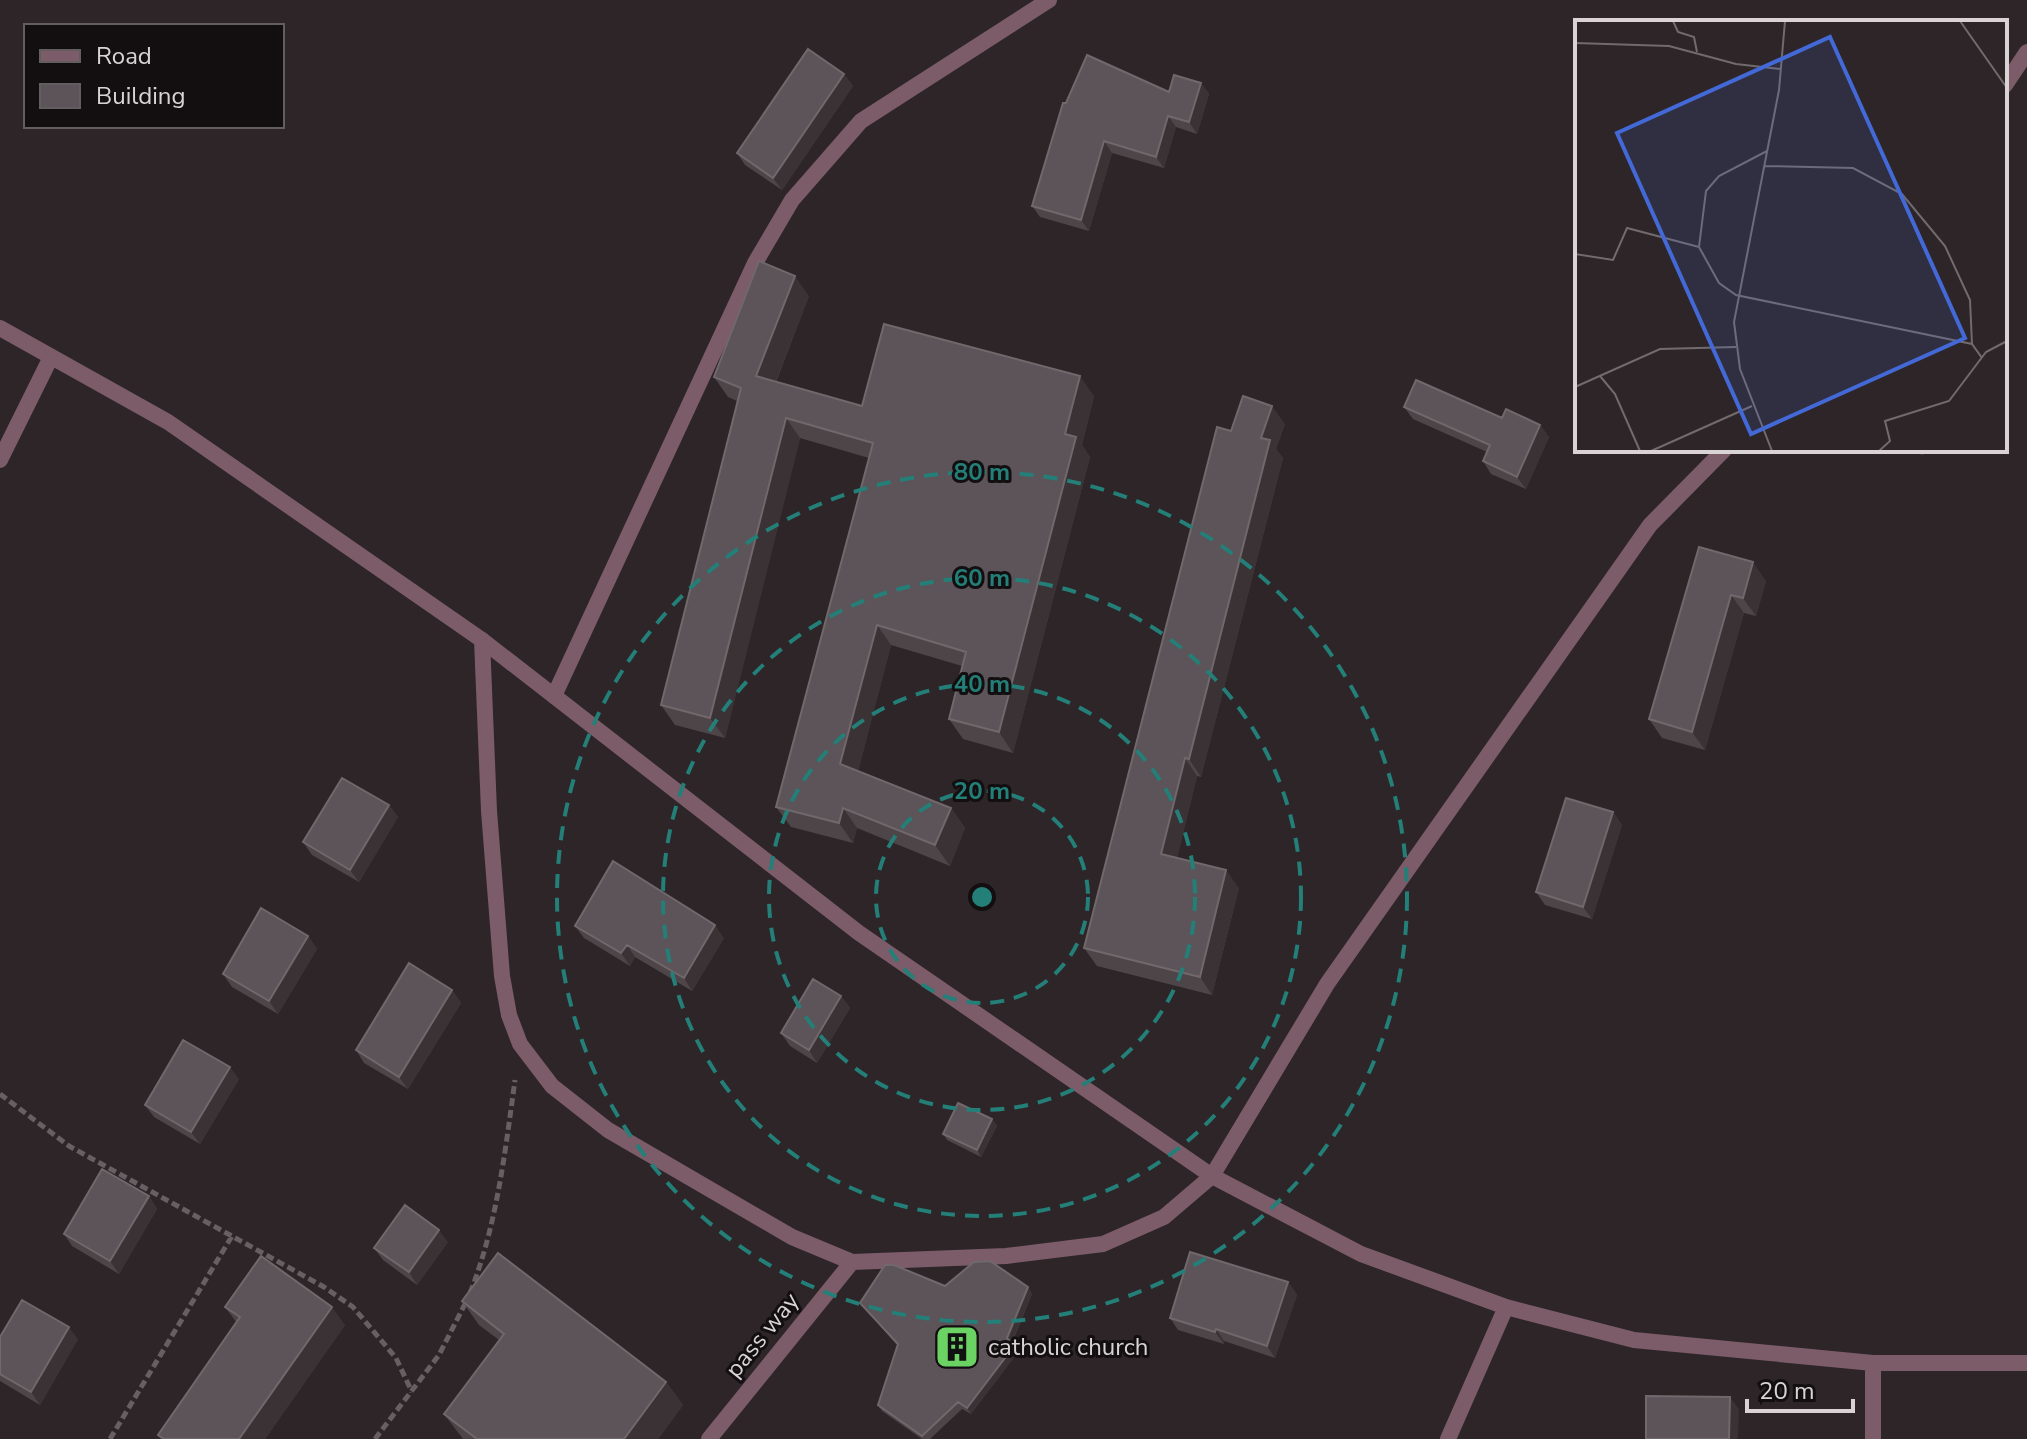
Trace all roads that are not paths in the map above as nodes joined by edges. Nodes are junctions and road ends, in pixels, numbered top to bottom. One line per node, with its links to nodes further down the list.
1 (1049, 0): 9 (street)
2 (2027, 52): 3 (street)
3 (2007, 82)
4 (0, 328): 5 (street)
5 (51, 357): 7 (street); 8 (street)
6 (1722, 452): 10 (street)
7 (0, 460)
8 (482, 640): 9 (street); 11 (street)
9 (554, 696): 10 (street)
10 (1212, 1176): 11 (street); 12 (street)
11 (852, 1262): 15 (street, pass way)
12 (1506, 1307): 13 (street); 16 (street)
13 (1873, 1363): 14 (street); 17 (street)
14 (2027, 1363)
15 (709, 1439)
16 (1448, 1439)
17 (1873, 1439)

